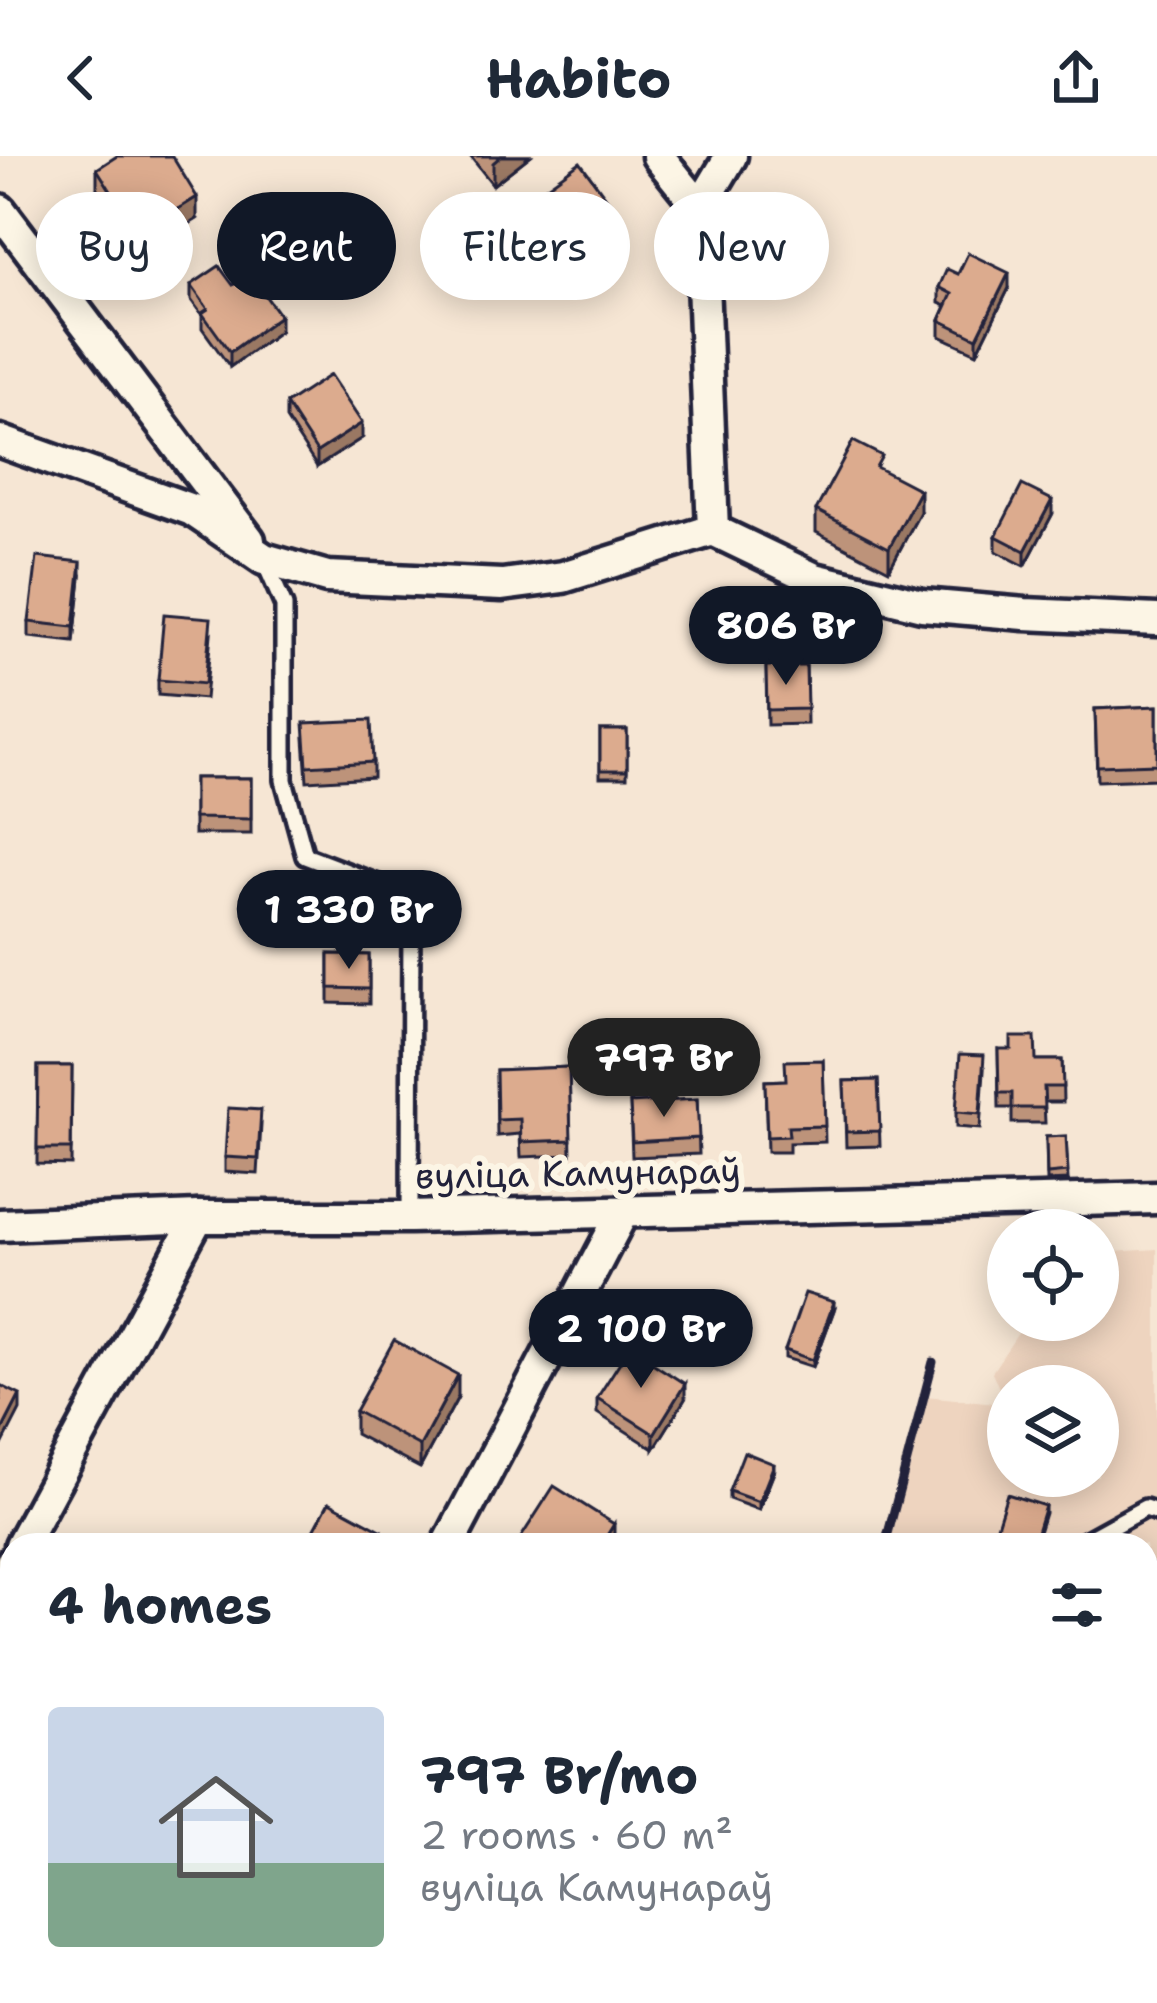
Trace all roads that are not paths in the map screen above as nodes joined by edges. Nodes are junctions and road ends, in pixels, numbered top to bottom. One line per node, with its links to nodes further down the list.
1 (658, 156): 3 (street)
2 (731, 156): 4 (street)
3 (687, 192)
4 (710, 192)
5 (0, 210): 9 (street)
6 (704, 300): 8 (street)
7 (0, 441): 9 (street)
8 (713, 530): 9 (street); 10 (street)
9 (264, 559): 13 (lane)
10 (1157, 620)
11 (1157, 1198): 12 (street, вуліца Камунараў)
12 (623, 1212): 13 (street, вуліца Камунараў); 18 (street)
13 (410, 1216): 14 (street, вуліца Камунараў)
14 (198, 1217): 15 (street, вуліца Камунараў); 17 (street)
15 (0, 1225)
16 (1157, 1512): 19 (lane)
17 (27, 1533)
18 (454, 1533)
19 (1100, 1533)

